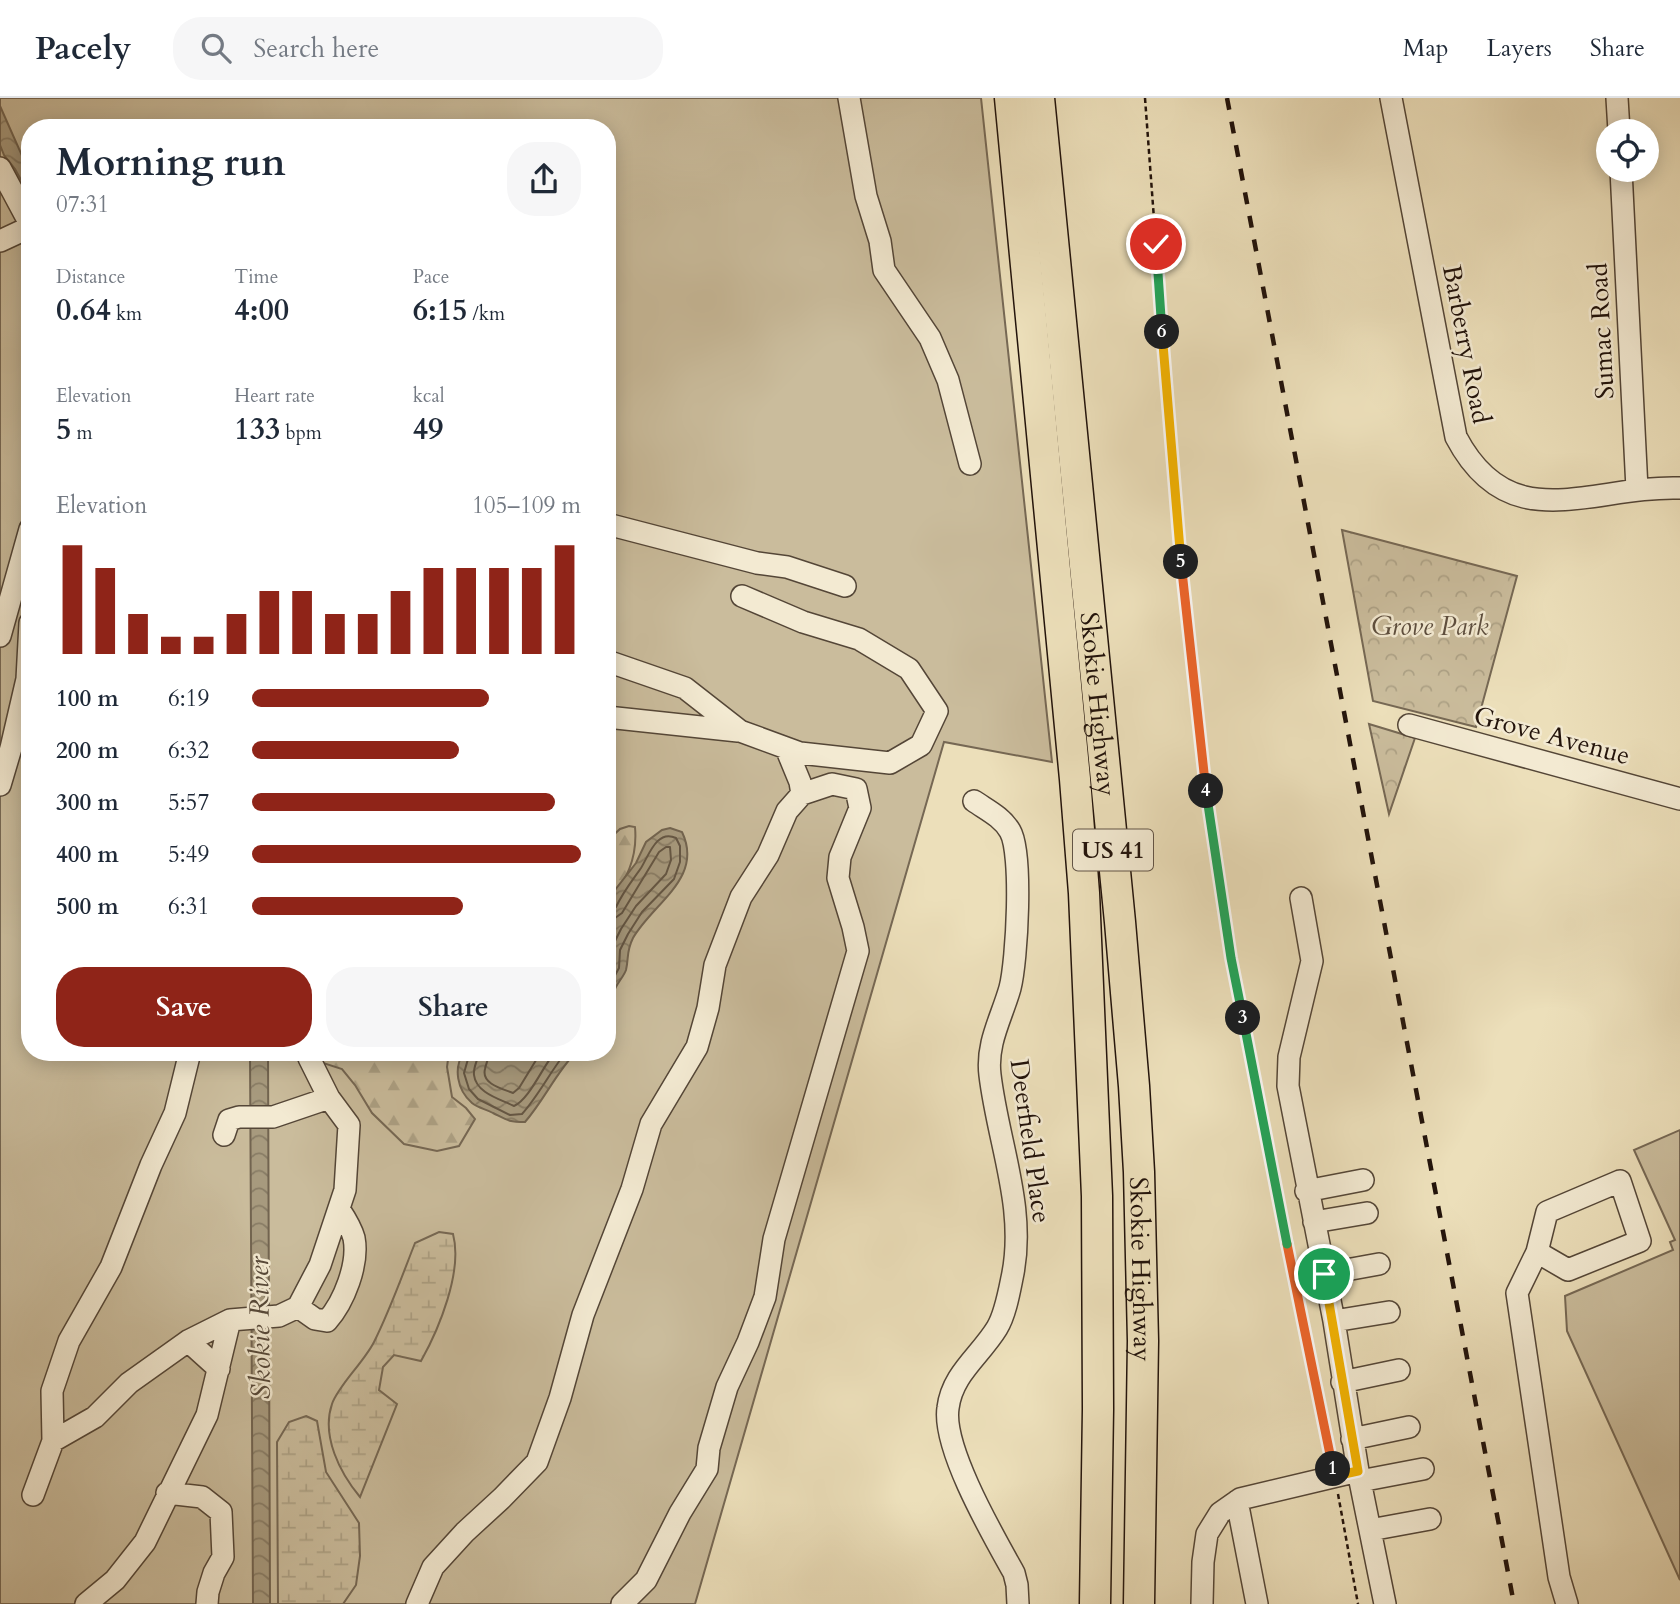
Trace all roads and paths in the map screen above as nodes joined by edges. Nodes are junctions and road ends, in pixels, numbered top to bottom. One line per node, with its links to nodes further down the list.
1 (849, 98): 13 (street)
2 (1010, 98): 69 (highway, Skokie Highway / US 41)
3 (1039, 98): 70 (highway, Skokie Highway / US 41)
4 (1145, 98): 56 (path)
5 (1391, 98): 15 (street, Barberry Road)
6 (1617, 98): 7 (street)
7 (1618, 119)
8 (0, 168): 10 (street)
9 (1622, 182): 15 (street, Sumac Road)
10 (21, 205)
11 (21, 231): 12 (street)
12 (0, 241)
13 (970, 464)
14 (1680, 488): 15 (street, Barberry Road)
15 (1637, 489)
16 (616, 526): 18 (street)
17 (21, 561): 20 (street)
18 (845, 586)
19 (742, 596): 26 (street)
20 (0, 636)
21 (616, 665): 25 (street)
22 (21, 705): 27 (street)
23 (616, 720): 25 (street)
24 (1409, 725): 29 (street, Grove Avenue)
25 (740, 731): 26 (street)
26 (786, 748): 28 (street)
27 (0, 785)
28 (802, 794): 66 (street); 67 (street)
29 (1680, 799)
30 (974, 801): 68 (street, Deerfield Place)
31 (1301, 898): 37 (street)
32 (188, 1061): 54 (street)
33 (310, 1061): 34 (street)
34 (329, 1098): 35 (street); 38 (street)
35 (224, 1135)
36 (1363, 1180): 37 (street)
37 (1306, 1191): 40 (street)
38 (339, 1209): 44 (street); 44 (street)
39 (1367, 1213): 40 (street)
40 (1314, 1222): 43 (street)
41 (1537, 1252): 41 (street); 76 (street)
42 (1379, 1264): 43 (street)
43 (1324, 1274): 47 (street)
44 (288, 1312): 46 (street)
45 (1389, 1312): 47 (street)
46 (237, 1318): 48 (street); 49 (street)
47 (1334, 1321): 51 (street)
48 (188, 1340): 49 (street); 54 (street)
49 (219, 1369): 58 (street)
50 (1399, 1370): 51 (street)
51 (1342, 1382): 53 (street)
52 (1409, 1427): 53 (street)
53 (1352, 1439): 57 (street)
54 (53, 1441): 59 (street)
55 (1423, 1469): 57 (street)
56 (1335, 1476): 57 (street); 60 (street); 74 (path)
57 (1359, 1476): 62 (street)
58 (167, 1493): 64 (street); 65 (street)
59 (33, 1495)
60 (1237, 1501): 63 (street); 73 (street)
61 (1430, 1519): 62 (street)
62 (1370, 1530): 75 (street)
63 (1205, 1553): 71 (street); 72 (street)
64 (86, 1604)
65 (207, 1604)
66 (417, 1604)
67 (622, 1604)
68 (1018, 1604)
69 (1095, 1604)
70 (1139, 1604)
71 (1202, 1604)
72 (1215, 1604)
73 (1257, 1604)
74 (1358, 1604)
75 (1385, 1604)
76 (1567, 1604)

